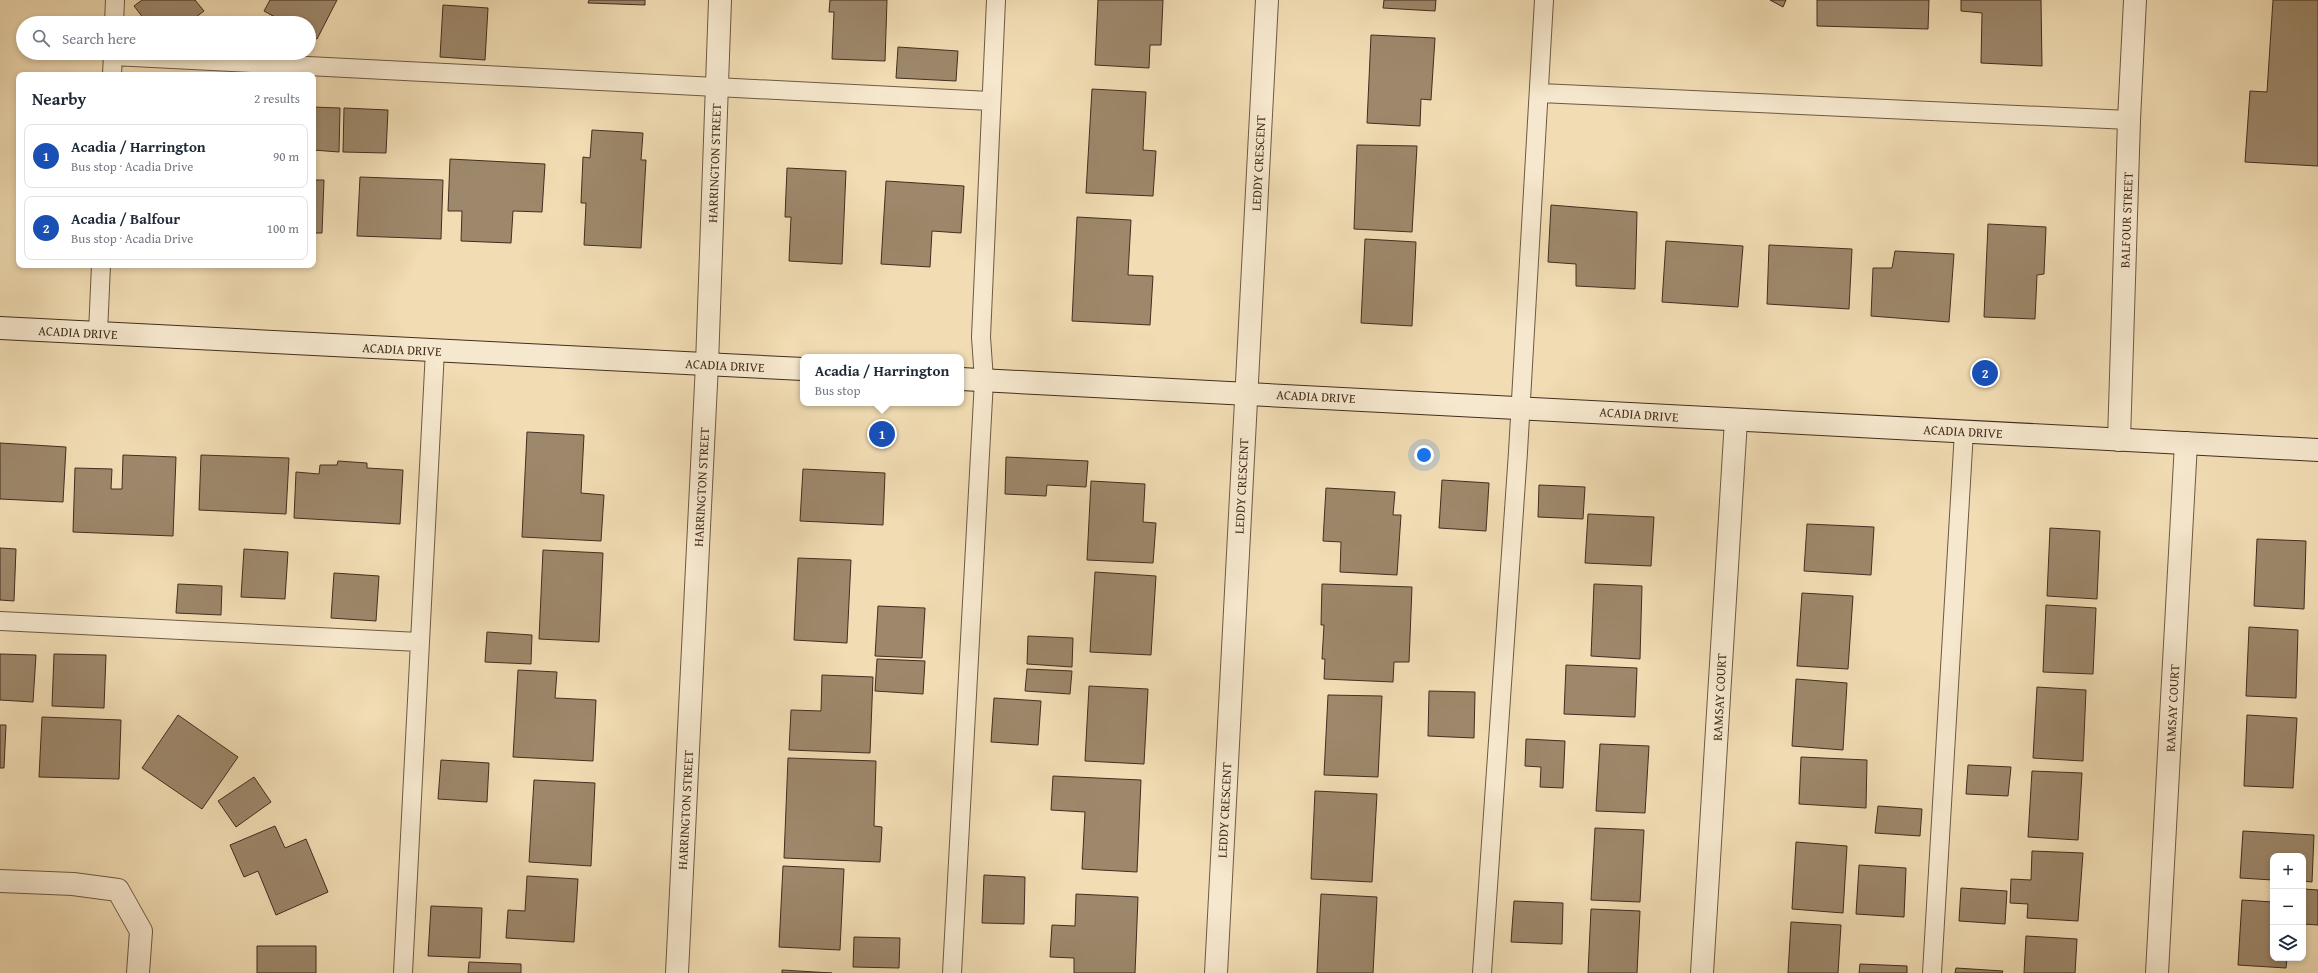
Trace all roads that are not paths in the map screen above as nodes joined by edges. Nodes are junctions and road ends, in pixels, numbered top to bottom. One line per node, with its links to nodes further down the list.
1 (115, 0): 7 (lane)
2 (720, 0): 11 (street, HARRINGTON STREET)
3 (996, 0): 13 (lane)
4 (1267, 0): 23 (street, LEDDY CRESCENT)
5 (1544, 0): 12 (lane)
6 (2135, 0): 14 (street, BALFOUR STREET)
7 (114, 16)
8 (113, 60): 10 (lane)
9 (220, 60): 11 (lane)
10 (112, 72)
11 (717, 88): 13 (lane); 19 (street, HARRINGTON STREET)
12 (1540, 93): 14 (lane); 24 (lane)
13 (990, 101): 22 (lane)
14 (2129, 120): 27 (street, BALFOUR STREET)
15 (101, 268): 17 (lane)
16 (0, 328): 17 (street, ACADIA DRIVE)
17 (98, 333): 18 (street, ACADIA DRIVE)
18 (435, 350): 19 (street, ACADIA DRIVE); 31 (lane)
19 (707, 364): 20 (street, ACADIA DRIVE); 35 (street, HARRINGTON STREET)
20 (800, 369)
21 (964, 378): 22 (street, ACADIA DRIVE)
22 (984, 380): 23 (street, ACADIA DRIVE); 36 (lane)
23 (1246, 392): 24 (street, ACADIA DRIVE); 37 (street, LEDDY CRESCENT)
24 (1520, 407): 25 (street, ACADIA DRIVE); 38 (lane)
25 (1736, 420): 26 (street, ACADIA DRIVE); 39 (street, RAMSAY COURT)
26 (1964, 431): 27 (street, ACADIA DRIVE); 40 (lane)
27 (2119, 440): 28 (street, ACADIA DRIVE)
28 (2186, 443): 29 (street, ACADIA DRIVE); 41 (street, RAMSAY COURT)
29 (2318, 450)
30 (0, 621): 31 (lane)
31 (419, 642): 34 (lane)
32 (0, 881): 33 (street)
33 (138, 973)
34 (403, 973)
35 (677, 973)
36 (952, 973)
37 (1216, 973)
38 (1482, 973)
39 (1702, 973)
40 (1932, 973)
41 (2158, 973)

